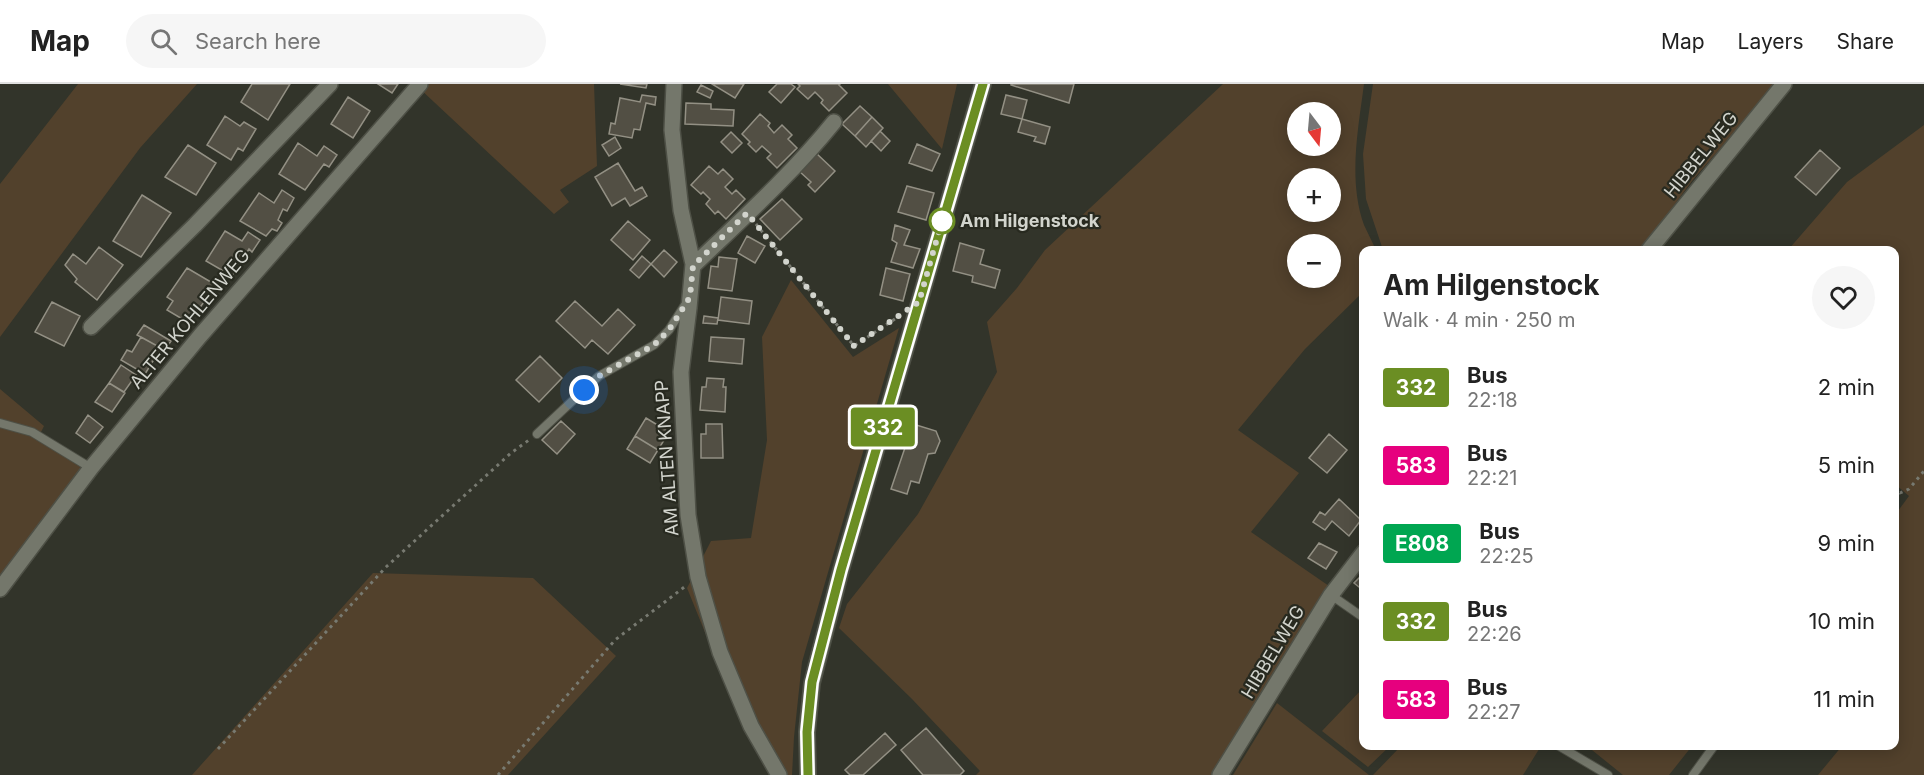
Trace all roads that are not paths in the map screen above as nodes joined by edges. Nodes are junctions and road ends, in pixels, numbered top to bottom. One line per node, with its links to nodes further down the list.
1 (330, 84): 10 (street)
2 (420, 84): 13 (street, ALTER KOHLENWEG)
3 (674, 84): 8 (street, AM ALTEN KNAPP)
4 (983, 84): 21 (street)
5 (1784, 84): 7 (street, HIBBELWEG)
6 (834, 122): 8 (street)
7 (1652, 246)
8 (693, 266): 9 (street, AM ALTEN KNAPP)
9 (690, 297): 12 (lane); 20 (street, AM ALTEN KNAPP)
10 (91, 327)
11 (0, 423): 13 (lane)
12 (537, 434)
13 (91, 468): 15 (street, ALTER KOHLENWEG)
14 (1359, 559): 16 (street, HIBBELWEG)
15 (0, 589)
16 (1331, 595): 17 (lane); 22 (street, HIBBELWEG)
17 (1359, 615)
18 (1566, 750): 23 (lane)
19 (1711, 750): 24 (lane)
20 (779, 775)
21 (808, 775)
22 (1220, 775)
23 (1608, 775)
24 (1693, 775)

